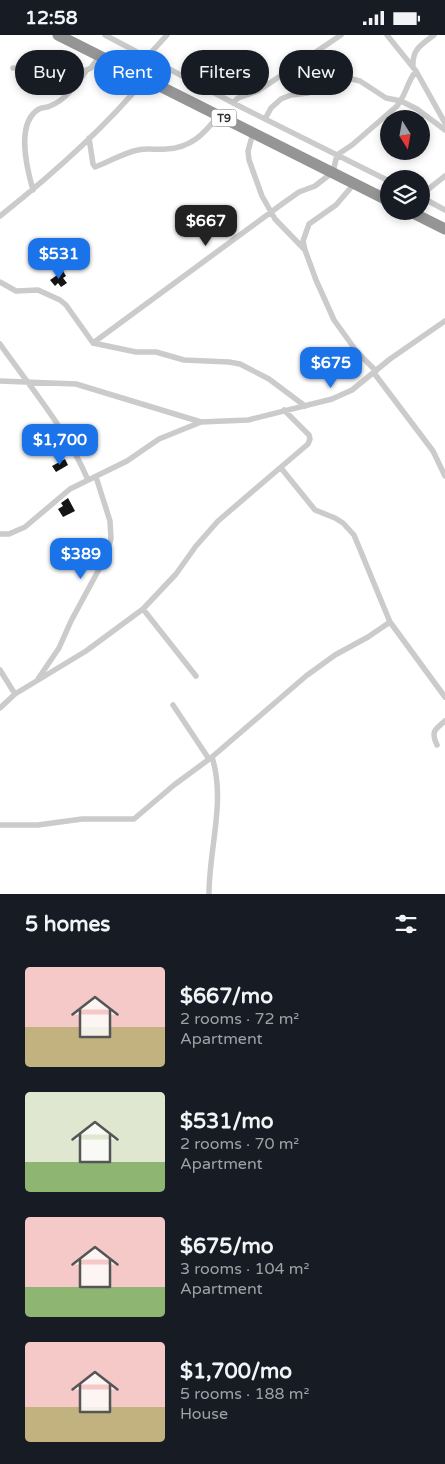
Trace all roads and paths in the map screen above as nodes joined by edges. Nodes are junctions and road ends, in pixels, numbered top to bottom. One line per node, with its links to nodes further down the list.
1 (58, 35): 9 (highway, T9)
2 (105, 35): 7 (street)
3 (166, 35): 8 (street)
4 (341, 35): 18 (street)
5 (434, 35): 12 (street)
6 (389, 36): 12 (street)
7 (134, 50)
8 (153, 50)
9 (94, 54)
10 (94, 64): 14 (street)
11 (13, 68): 14 (street)
12 (414, 69): 17 (street); 21 (street)
13 (171, 70): 18 (street)
14 (86, 71): 31 (street)
15 (171, 91): 19 (highway, T9)
16 (129, 95): 24 (street)
17 (401, 101): 20 (street); 22 (street); 25 (street)
18 (233, 103): 20 (street)
19 (219, 115): 23 (highway, T9); 24 (street)
20 (265, 119): 25 (street)
21 (445, 123)
22 (445, 130)
23 (254, 133): 26 (highway, T9); 35 (street)
24 (89, 138): 31 (street)
25 (337, 155): 26 (street); 27 (street)
26 (333, 173): 29 (highway, T9); 35 (street)
27 (380, 176)
28 (445, 176): 30 (street)
29 (354, 184): 32 (highway, T9); 39 (street)
30 (430, 188)
31 (33, 190): 36 (street)
32 (380, 197)
33 (430, 201): 34 (street)
34 (445, 210)
35 (271, 212): 39 (street); 43 (street)
36 (0, 216)
37 (427, 220): 38 (highway)
38 (445, 229)
39 (304, 250): 44 (street)
40 (0, 282): 43 (street)
41 (445, 321): 44 (street)
42 (0, 343): 46 (street)
43 (93, 343): 47 (street)
44 (375, 372): 47 (street); 51 (street)
45 (0, 381): 46 (street)
46 (28, 383): 49 (street); 53 (street)
47 (305, 406): 48 (street)
48 (284, 410): 49 (street); 50 (street)
49 (201, 422): 52 (street)
50 (281, 468): 55 (street); 56 (street)
51 (445, 476)
52 (96, 477): 53 (street); 59 (street)
53 (88, 480): 54 (street)
54 (0, 534)
55 (143, 609): 58 (street); 59 (street)
56 (390, 622): 61 (street); 66 (street)
57 (0, 671): 60 (street)
58 (196, 676)
59 (37, 680): 60 (street)
60 (15, 694): 63 (street)
61 (445, 697)
62 (173, 705): 66 (street)
63 (0, 708)
64 (445, 721): 65 (street)
65 (437, 745)
66 (210, 758): 67 (street); 68 (street)
67 (0, 825)
68 (209, 894)

